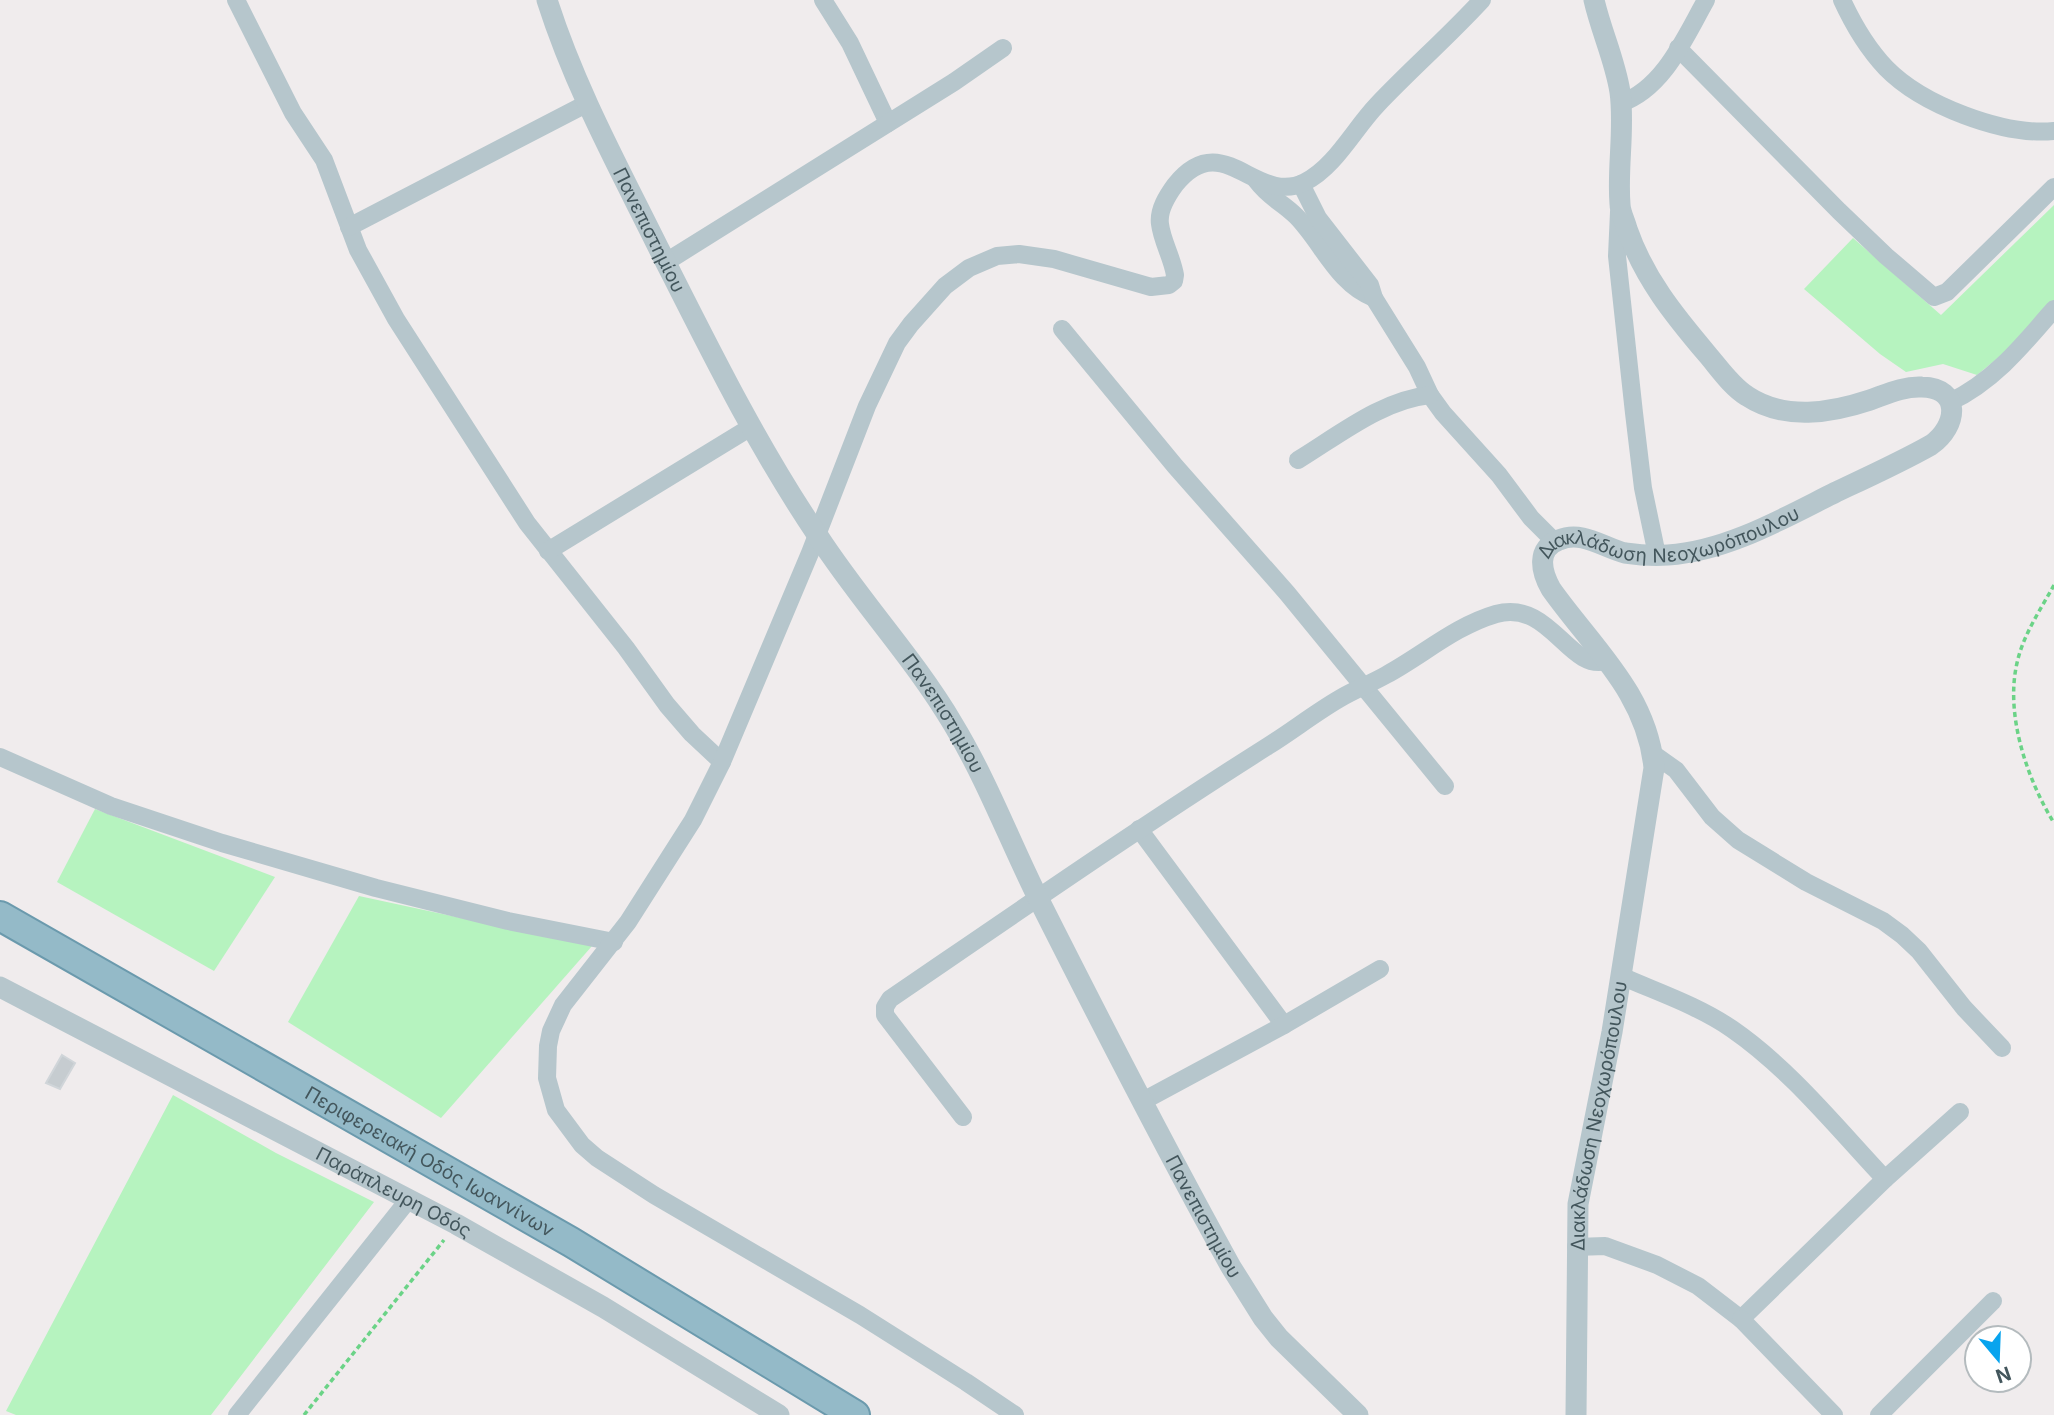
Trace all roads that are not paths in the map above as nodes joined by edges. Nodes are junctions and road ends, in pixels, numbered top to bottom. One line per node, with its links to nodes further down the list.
1 (236, 0): 18 (street)
2 (547, 0): 11 (street, Πανεπιστημίου)
3 (823, 0): 12 (street)
4 (1482, 0): 15 (street)
5 (1594, 0): 10 (street)
6 (1706, 0): 9 (street)
7 (1842, 0): 13 (street)
8 (1003, 48): 12 (street)
9 (1678, 48): 10 (street); 16 (street)
10 (1621, 103): 17 (street)
11 (586, 104): 18 (street); 19 (street, Πανεπιστημίου)
12 (888, 123): 19 (street)
13 (2054, 131)
14 (1256, 180): 15 (street); 20 (street); 27 (street)
15 (1301, 184): 20 (street)
16 (2054, 187)
17 (1619, 207): 24 (street); 30 (street)
18 (349, 227): 29 (street)
19 (666, 262): 25 (street, Πανεπιστημίου)
20 (1374, 298): 23 (street)
21 (2054, 309): 24 (street)
22 (1062, 328): 32 (street)
23 (1430, 395): 26 (street); 28 (street)
24 (1950, 402): 30 (street, Διακλάδωση Νεοχωρόπουλου)
25 (751, 427): 27 (street, Πανεπιστημίου); 29 (street)
26 (1298, 460)
27 (817, 535): 35 (street); 38 (street, Πανεπιστημίου)
28 (1555, 542): 30 (street, Διακλάδωση Νεοχωρόπουλου); 31 (street, Διακλάδωση Νεοχωρόπουλου)
29 (548, 551): 35 (street)
30 (1657, 555)
31 (1606, 661): 32 (street); 33 (street, Διακλάδωση Νεοχωρόπουλου)
32 (1363, 686): 36 (street); 37 (street)
33 (1652, 752): 42 (street, Διακλάδωση Νεοχωρόπουλου); 45 (street)
34 (0, 757): 40 (street)
35 (722, 762): 40 (street)
36 (1445, 786)
37 (1139, 829): 38 (street); 44 (street)
38 (1038, 898): 46 (street, Πανεπιστημίου); 48 (street)
39 (0, 916): 56 (highway, Περιφερειακή Οδός Ιωαννίνων)
40 (614, 942): 57 (street)
41 (1380, 969): 44 (street)
42 (1621, 976): 49 (street); 51 (street, Διακλάδωση Νεοχωρόπουλου)
43 (0, 987): 50 (street, Παράπλευρη Οδός)
44 (1284, 1025): 46 (street)
45 (2002, 1048)
46 (1143, 1101): 58 (street, Πανεπιστημίου)
47 (1960, 1112): 49 (street)
48 (963, 1117)
49 (1885, 1179): 53 (street)
50 (408, 1199): 54 (street); 55 (street, Παράπλευρη Οδός)
51 (1576, 1247): 53 (street); 59 (street, Διακλάδωση Νεοχωρόπουλου)
52 (1993, 1301): 61 (street)
53 (1741, 1319): 60 (street)
54 (237, 1415)
55 (779, 1415)
56 (855, 1415)
57 (1014, 1415)
58 (1358, 1415)
59 (1576, 1415)
60 (1834, 1415)
61 (1879, 1415)

